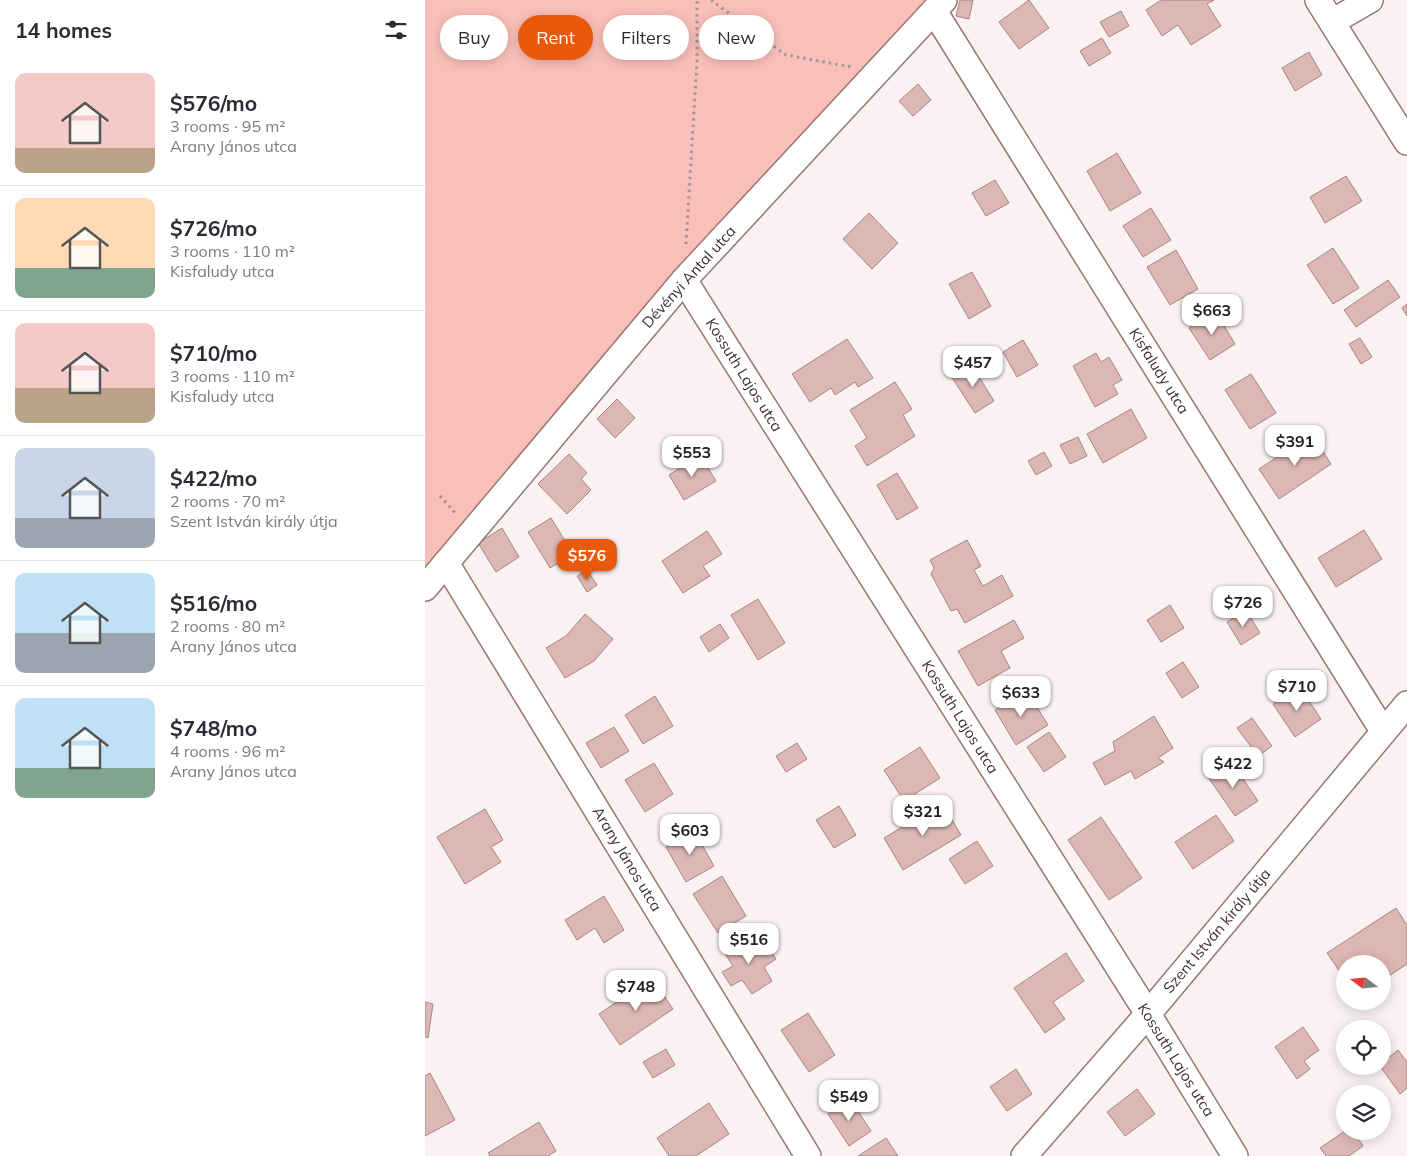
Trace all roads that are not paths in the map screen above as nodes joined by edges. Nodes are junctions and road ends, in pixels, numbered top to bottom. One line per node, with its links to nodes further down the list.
1 (1318, 0): 4 (street)
2 (1370, 0): 4 (street)
3 (939, 6): 6 (street, Dévényi Antal utca); 10 (street, Kisfaludy utca)
4 (1333, 22): 5 (street)
5 (1407, 142)
6 (684, 280): 7 (street, Dévényi Antal utca); 11 (street, Kossuth Lajos utca)
7 (446, 563): 8 (street, Dévényi Antal utca); 12 (street, Arany János utca)
8 (425, 588)
9 (1407, 704): 10 (street, Szent István király útja)
10 (1383, 731): 11 (street, Szent István király útja)
11 (1148, 1014): 13 (street, Szent István király útja); 14 (street, Kossuth Lajos utca)
12 (808, 1156)
13 (1024, 1156)
14 (1235, 1156)

